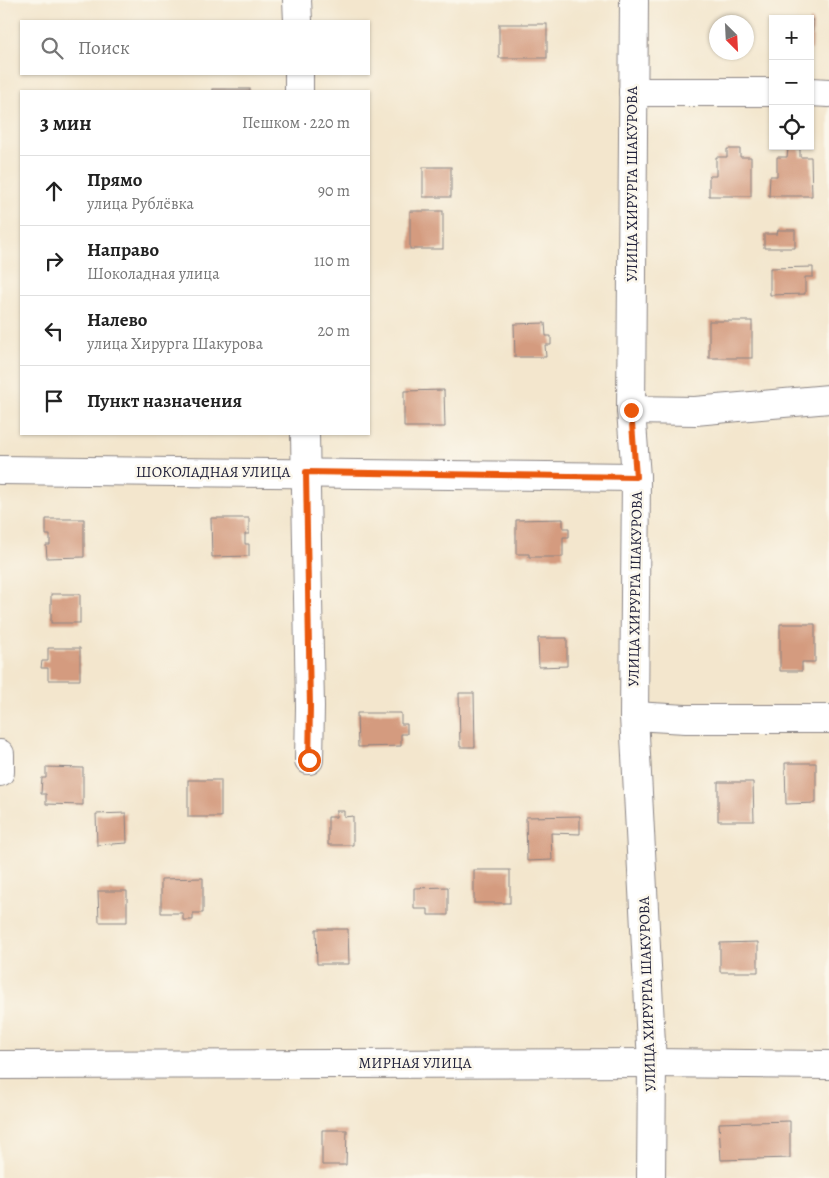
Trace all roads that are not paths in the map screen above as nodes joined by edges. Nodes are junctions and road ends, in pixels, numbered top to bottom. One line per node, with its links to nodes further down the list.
1 (297, 0): 3 (street)
2 (634, 0): 6 (street, УЛИЦА ХИРУРГА ШАКУРОВА)
3 (298, 20)
4 (299, 75): 5 (street)
5 (299, 90)
6 (633, 92): 7 (street); 11 (street, УЛИЦА ХИРУРГА ШАКУРОВА)
7 (769, 92)
8 (814, 92): 9 (street)
9 (829, 92)
10 (829, 399): 11 (street)
11 (631, 410): 15 (street, УЛИЦА ХИРУРГА ШАКУРОВА)
12 (305, 435): 14 (street)
13 (0, 470): 14 (street, ШОКОЛАДНАЯ УЛИЦА)
14 (306, 472): 15 (street, ШОКОЛАДНАЯ УЛИЦА); 19 (street)
15 (636, 477): 16 (street, УЛИЦА ХИРУРГА ШАКУРОВА)
16 (634, 716): 17 (street); 21 (street, УЛИЦА ХИРУРГА ШАКУРОВА)
17 (829, 719)
18 (0, 754): 20 (street)
19 (309, 760)
20 (0, 772)
21 (652, 1063): 22 (street, МИРНАЯ УЛИЦА); 23 (street, МИРНАЯ УЛИЦА); 24 (street, УЛИЦА ХИРУРГА ШАКУРОВА)
22 (0, 1065)
23 (829, 1065)
24 (651, 1178)

